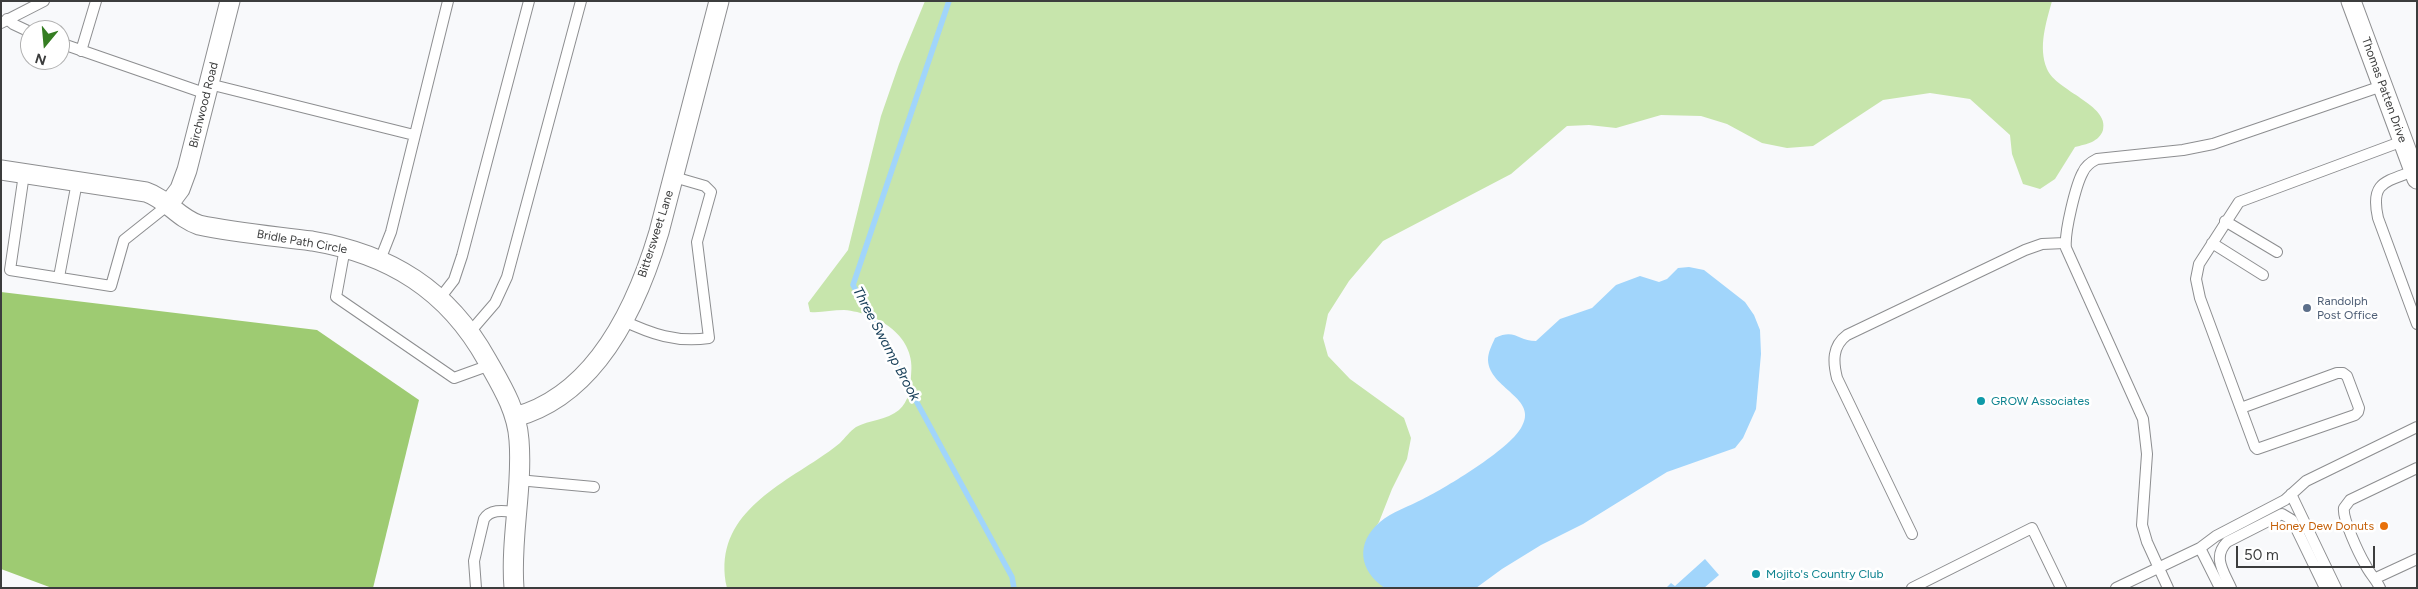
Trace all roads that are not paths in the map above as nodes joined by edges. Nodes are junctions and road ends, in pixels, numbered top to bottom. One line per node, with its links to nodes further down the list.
1 (44, 1): 9 (lane)
2 (96, 1): 12 (lane)
3 (230, 1): 14 (street, Birchwood Road)
4 (448, 1): 15 (lane)
5 (529, 1): 31 (lane)
6 (580, 1): 34 (lane)
7 (718, 1): 20 (street, Bittersweet Lane)
8 (2351, 1): 13 (street, Thomas Patten Drive)
9 (4, 21): 10 (lane)
10 (20, 27)
11 (70, 47): 12 (lane)
12 (81, 51): 14 (lane)
13 (2382, 86): 16 (street, Thomas Patten Drive); 24 (lane)
14 (208, 89): 15 (lane); 22 (street, Birchwood Road)
15 (414, 135): 28 (lane)
16 (2403, 141): 19 (street, Thomas Patten Drive); 23 (lane)
17 (1, 170): 18 (street, Bridle Path Circle)
18 (24, 174): 21 (street, Bridle Path Circle); 30 (lane)
19 (2415, 175): 33 (lane)
20 (674, 177): 32 (street, Bittersweet Lane); 32 (lane)
21 (77, 182): 22 (street, Bridle Path Circle); 30 (lane)
22 (168, 205): 26 (street, Bridle Path Circle); 30 (lane)
23 (2225, 221): 25 (lane); 27 (lane)
24 (2065, 243): 45 (lane); 48 (lane)
25 (2212, 243): 29 (lane); 36 (lane)
26 (345, 248): 28 (street, Bridle Path Circle); 35 (lane)
27 (2277, 252)
28 (380, 260): 31 (street, Bridle Path Circle)
29 (2263, 275)
30 (58, 277)
31 (440, 298): 34 (street, Bridle Path Circle)
32 (622, 320): 37 (street, Bittersweet Lane)
33 (2417, 324)
34 (470, 332): 35 (street, Bridle Path Circle)
35 (490, 365): 37 (street, Bridle Path Circle)
36 (2240, 408): 36 (lane)
37 (516, 417): 40 (street, Bridle Path Circle)
38 (2417, 427): 42 (lane)
39 (2417, 468): 49 (lane)
40 (518, 480): 41 (lane); 43 (street, Bridle Path Circle)
41 (594, 487)
42 (2293, 498): 44 (lane); 46 (lane); 59 (lane)
43 (516, 512): 50 (lane); 51 (street, Bridle Path Circle)
44 (2292, 520): 57 (lane); 58 (lane)
45 (1912, 534)
46 (2200, 548): 48 (lane); 56 (lane)
47 (2417, 559): 49 (lane)
48 (2158, 568): 54 (lane); 55 (lane)
49 (2376, 578): 60 (lane)
50 (476, 588)
51 (514, 588)
52 (1912, 588): 53 (lane)
53 (2061, 588)
54 (2116, 588)
55 (2168, 588)
56 (2220, 588)
57 (2231, 588)
58 (2325, 588)
59 (2336, 588)
60 (2380, 588)

